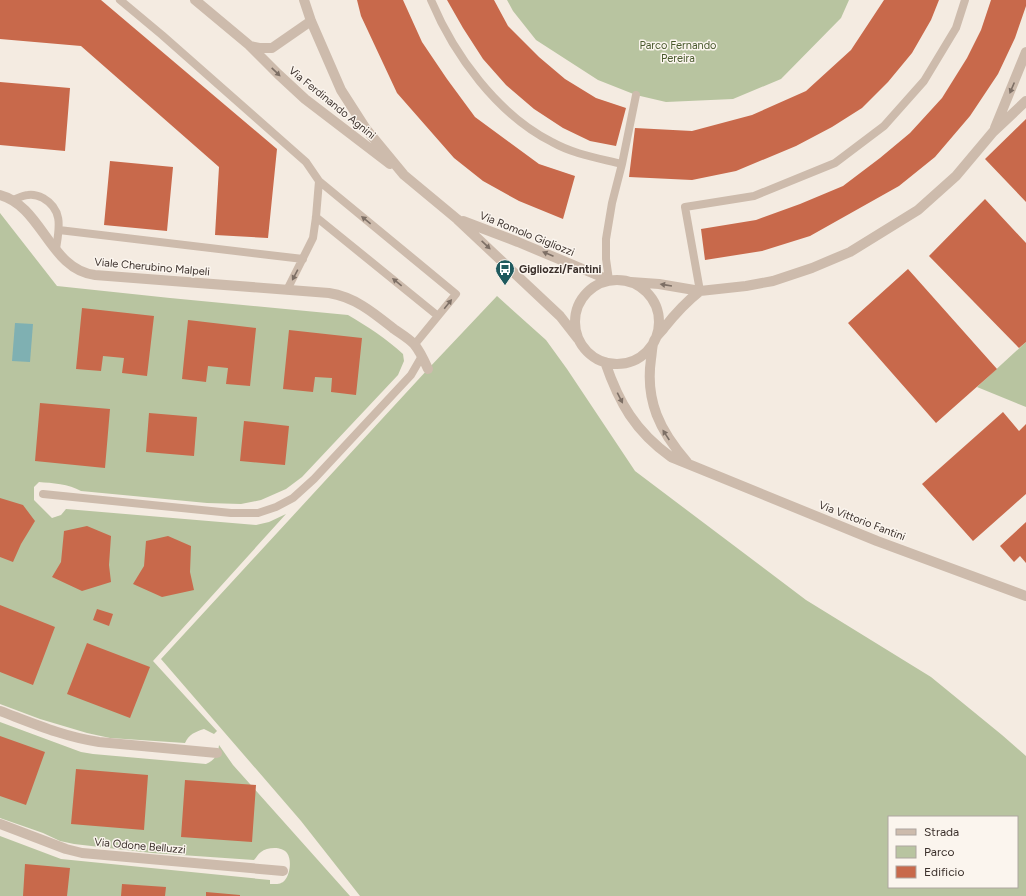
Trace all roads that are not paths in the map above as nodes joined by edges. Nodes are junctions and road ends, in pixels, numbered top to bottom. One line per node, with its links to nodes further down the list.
1 (120, 0): 14 (lane)
2 (195, 0): 7 (street, Via Ferdinando Agnini)
3 (304, 0): 6 (street, Via Romolo Gigliozzi)
4 (430, 0): 12 (lane)
5 (965, 0): 25 (lane)
6 (311, 21): 7 (street); 13 (street, Via Romolo Gigliozzi)
7 (249, 45): 13 (street, Via Ferdinando Agnini, one-way to 13)
8 (1026, 52): 11 (street, one-way to 11)
9 (636, 95): 12 (lane)
10 (1026, 101): 11 (street)
11 (993, 132): 25 (street)
12 (622, 164): 22 (lane)
13 (404, 176): 18 (street, Via Romolo Gigliozzi)
14 (319, 181): 17 (lane); 26 (lane, one-way to 14)
15 (0, 194): 16 (street, Viale Cherubino Malpeli)
16 (14, 200): 19 (lane); 20 (street, Viale Cherubino Malpeli)
17 (316, 217): 21 (lane); 26 (lane, one-way to 17)
18 (457, 219): 22 (street, Via Romolo Gigliozzi, one-way to 18); 27 (street, Via Romolo Gigliozzi, one-way to 27)
19 (59, 230): 20 (lane); 21 (lane)
20 (56, 249): 24 (street, Viale Cherubino Malpeli)
21 (303, 259): 24 (lane, one-way to 24)
22 (609, 280): 23 (street); 27 (street)
23 (631, 282): 25 (street, one-way to 23); 28 (street)
24 (287, 290): 29 (street, Viale Cherubino Malpeli)
25 (700, 291): 28 (street)
26 (438, 316): 29 (lane)
27 (578, 339): 31 (street)
28 (654, 341): 31 (street); 33 (street, one-way to 28)
29 (415, 344): 30 (street, Viale Cherubino Malpeli)
30 (422, 356): 32 (street, Viale Cherubino Malpeli); 34 (lane)
31 (605, 362): 33 (street, Via Vittorio Fantini, one-way to 33)
32 (428, 369)
33 (690, 466): 35 (street, Via Vittorio Fantini)
34 (43, 494)
35 (1026, 596)
36 (0, 711): 37 (street)
37 (217, 753)
38 (0, 824): 39 (street, Via Odone Belluzzi)
39 (283, 871)

